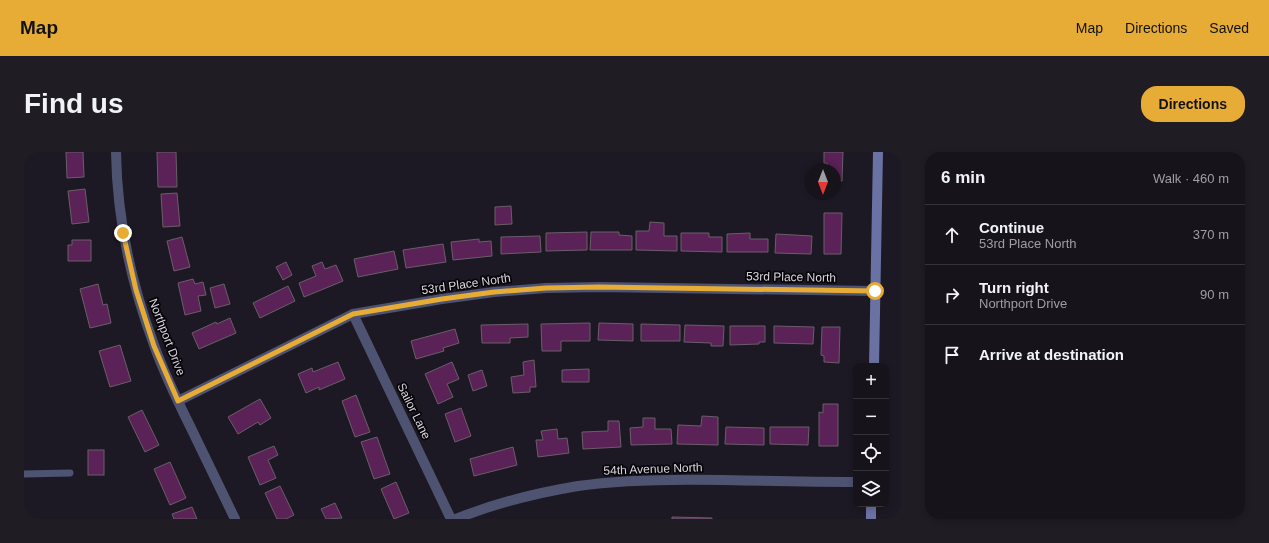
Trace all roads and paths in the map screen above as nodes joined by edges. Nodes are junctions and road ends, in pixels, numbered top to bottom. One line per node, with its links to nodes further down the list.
1 (116, 152): 6 (street, Northport Drive)
2 (878, 152): 3 (street)
3 (875, 291): 4 (street, 53rd Place North); 5 (street)
4 (353, 314): 6 (street, 53rd Place North); 12 (street, Sailor Lane)
5 (874, 363)
6 (178, 401): 11 (street, Northport Drive)
7 (70, 473): 8 (lane)
8 (24, 474)
9 (853, 482): 13 (street, 54th Avenue North)
10 (871, 507): 14 (street)
11 (235, 519)
12 (451, 519)
13 (456, 519)
14 (871, 519)

